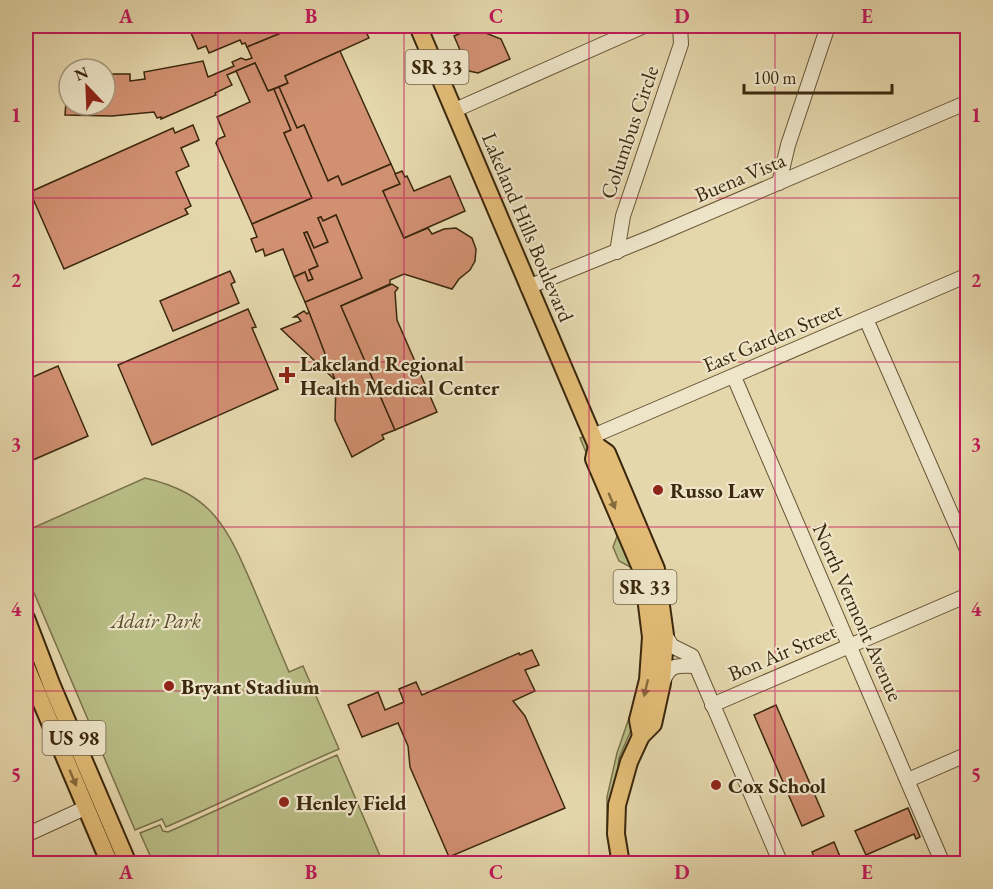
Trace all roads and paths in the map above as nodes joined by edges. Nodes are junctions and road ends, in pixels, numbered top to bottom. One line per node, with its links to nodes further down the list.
1 (418, 26): 6 (main road, Lakeland Hills Boulevard / SR 33)
2 (644, 26): 6 (street)
3 (680, 26): 8 (street, Columbus Circle)
4 (828, 26): 7 (street)
5 (968, 102): 7 (street, Buena Vista)
6 (455, 110): 10 (main road, Lakeland Hills Boulevard / SR 33)
7 (779, 183): 8 (street, Buena Vista)
8 (617, 252): 10 (street, Buena Vista)
9 (968, 275): 11 (street, East Garden Street)
10 (528, 287): 13 (main road, Lakeland Hills Boulevard / SR 33)
11 (866, 319): 12 (street, East Garden Street); 14 (street)
12 (734, 377): 13 (street, East Garden Street); 18 (street, North Vermont Avenue)
13 (595, 441): 17 (main road, Lakeland Hills Boulevard / SR 33); 24 (main road, Lakeland Hills Boulevard / SR 33, one-way to 24)
14 (968, 552)
15 (968, 595): 18 (street, Bon Air Street)
16 (26, 618): 22 (main road, US 98)
17 (665, 635): 20 (street); 21 (main road, Lakeland Hills Boulevard / SR 33)
18 (850, 646): 23 (street, Bon Air Street); 26 (street, North Vermont Avenue)
19 (26, 664): 22 (main road); 27 (main road, US 98, one-way to 27)
20 (696, 666): 21 (street); 23 (street)
21 (662, 683): 24 (main road, Lakeland Hills Boulevard / SR 33)
22 (52, 686): 31 (main road, US 98)
23 (712, 705): 32 (street)
24 (641, 736): 29 (main road, Lakeland Hills Boulevard / SR 33)
25 (968, 754): 26 (street)
26 (908, 780): 33 (street, North Vermont Avenue)
27 (86, 808): 28 (street); 30 (main road, US 98)
28 (26, 835)
29 (622, 863)
30 (110, 864)
31 (128, 864)
32 (781, 864)
33 (943, 864)

